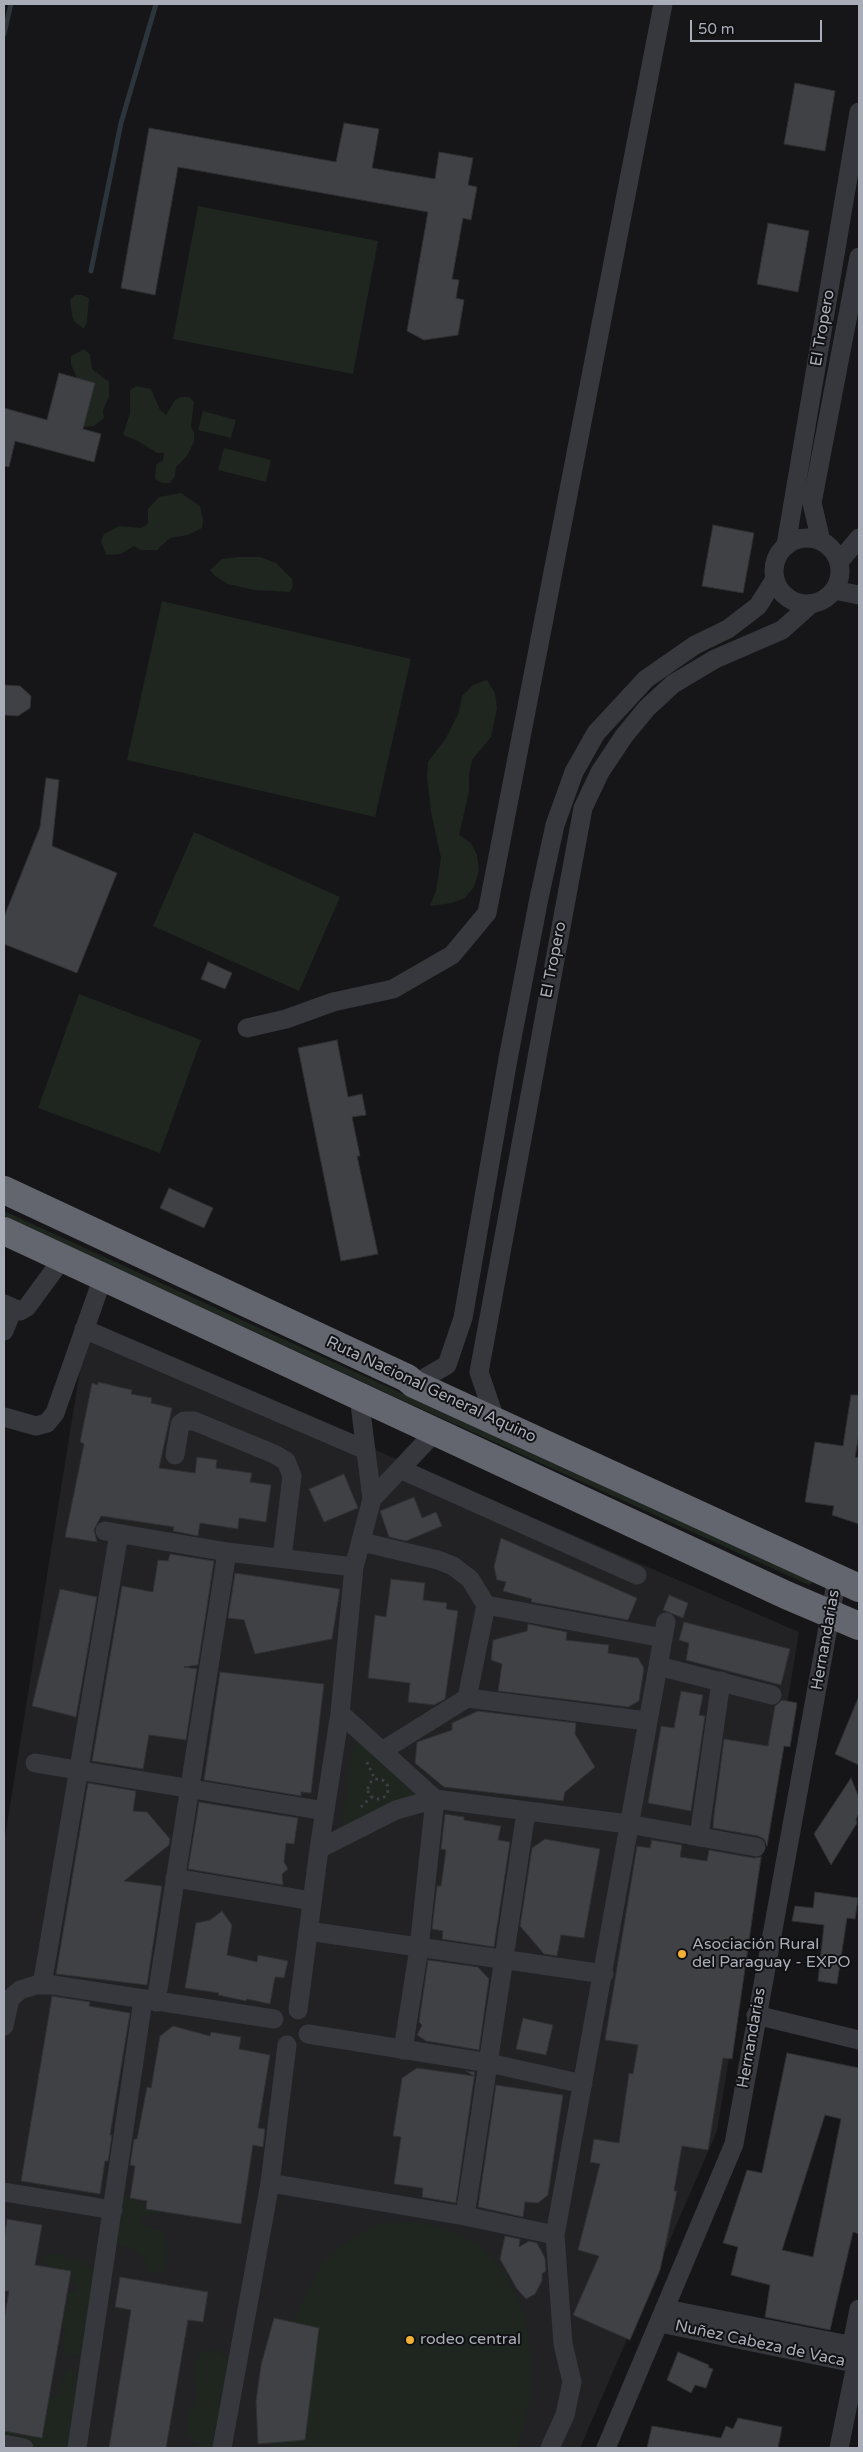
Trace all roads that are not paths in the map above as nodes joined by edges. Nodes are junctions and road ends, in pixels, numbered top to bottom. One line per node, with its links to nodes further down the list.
1 (664, 4): 12 (street)
2 (859, 112): 6 (street, El Tropero)
3 (859, 257): 5 (street, El Tropero)
4 (859, 538): 7 (street)
5 (822, 541): 6 (street); 7 (street)
6 (786, 545): 8 (street)
7 (839, 562): 9 (street)
8 (775, 579): 11 (street); 20 (street, El Tropero)
9 (834, 590): 10 (street); 11 (street)
10 (859, 595)
11 (810, 604): 23 (street, El Tropero)
12 (247, 1028)
13 (4, 1190): 20 (highway, Ruta Nacional General Aquino)
14 (4, 1230): 15 (highway)
15 (63, 1258): 16 (highway); 17 (street)
16 (103, 1277): 19 (street); 21 (highway)
17 (8, 1307): 18 (street)
18 (4, 1330)
19 (84, 1330): 22 (street); 25 (street)
20 (414, 1384): 23 (highway, Ruta Nacional General Aquino)
21 (359, 1396): 24 (highway); 25 (street)
22 (4, 1417)
23 (496, 1422): 34 (highway, Ruta Nacional General Aquino)
24 (435, 1432): 27 (street); 36 (highway)
25 (366, 1450): 28 (street)
26 (175, 1455): 31 (street)
27 (400, 1469): 28 (street); 33 (street)
28 (372, 1498): 29 (street)
29 (362, 1542): 32 (street); 35 (street)
30 (227, 1552): 31 (street); 46 (street); 47 (street)
31 (282, 1558): 32 (street)
32 (354, 1567): 42 (street)
33 (637, 1575)
34 (848, 1583): 36 (street, Hernandarias)
35 (486, 1605): 38 (street); 41 (street)
36 (831, 1615): 37 (highway); 64 (street, Hernandarias)
37 (859, 1626)
38 (658, 1666): 39 (street); 43 (street)
39 (721, 1681): 40 (street); 52 (street)
40 (772, 1695)
41 (467, 1698): 43 (street); 44 (street)
42 (340, 1714): 44 (street); 49 (street)
43 (647, 1721): 51 (street)
44 (382, 1752): 48 (street)
45 (35, 1763): 46 (street)
46 (79, 1770): 47 (street); 61 (street)
47 (189, 1789): 49 (street); 55 (street)
48 (435, 1799): 50 (street); 54 (street); 58 (street)
49 (326, 1811): 54 (street)
50 (526, 1812): 51 (street); 59 (street)
51 (628, 1824): 52 (street); 60 (street)
52 (699, 1837): 53 (street)
53 (756, 1847)
54 (319, 1849): 56 (street)
55 (175, 1878): 56 (street); 62 (street)
56 (312, 1901): 57 (street)
57 (308, 1931): 58 (street); 63 (street)
58 (419, 1948): 59 (street); 70 (street)
59 (504, 1961): 60 (street); 71 (street)
60 (604, 1974): 72 (street)
61 (42, 1985): 62 (street); 66 (street)
62 (150, 2001): 65 (street); 75 (street)
63 (298, 2010): 65 (street); 67 (street)
64 (756, 2015): 68 (street); 79 (street, Hernandarias)
65 (274, 2020): 69 (street)
66 (4, 2026)
67 (308, 2034): 69 (street); 70 (street)
68 (859, 2040)
69 (287, 2045): 73 (street)
70 (403, 2050): 71 (street)
71 (489, 2063): 72 (street); 76 (street)
72 (583, 2084): 77 (street)
73 (270, 2183): 76 (street); 84 (street)
74 (4, 2192): 75 (street)
75 (112, 2210): 83 (street)
76 (465, 2216): 77 (street)
77 (555, 2234): 85 (street)
78 (859, 2309): 80 (street)
79 (663, 2316): 80 (street, Nuñez Cabeza de Vaca); 86 (street, Hernandarias)
80 (857, 2355): 87 (street)
81 (4, 2444): 82 (street)
82 (24, 2448)
83 (78, 2448)
84 (222, 2448)
85 (550, 2448)
86 (606, 2448)
87 (839, 2448)

